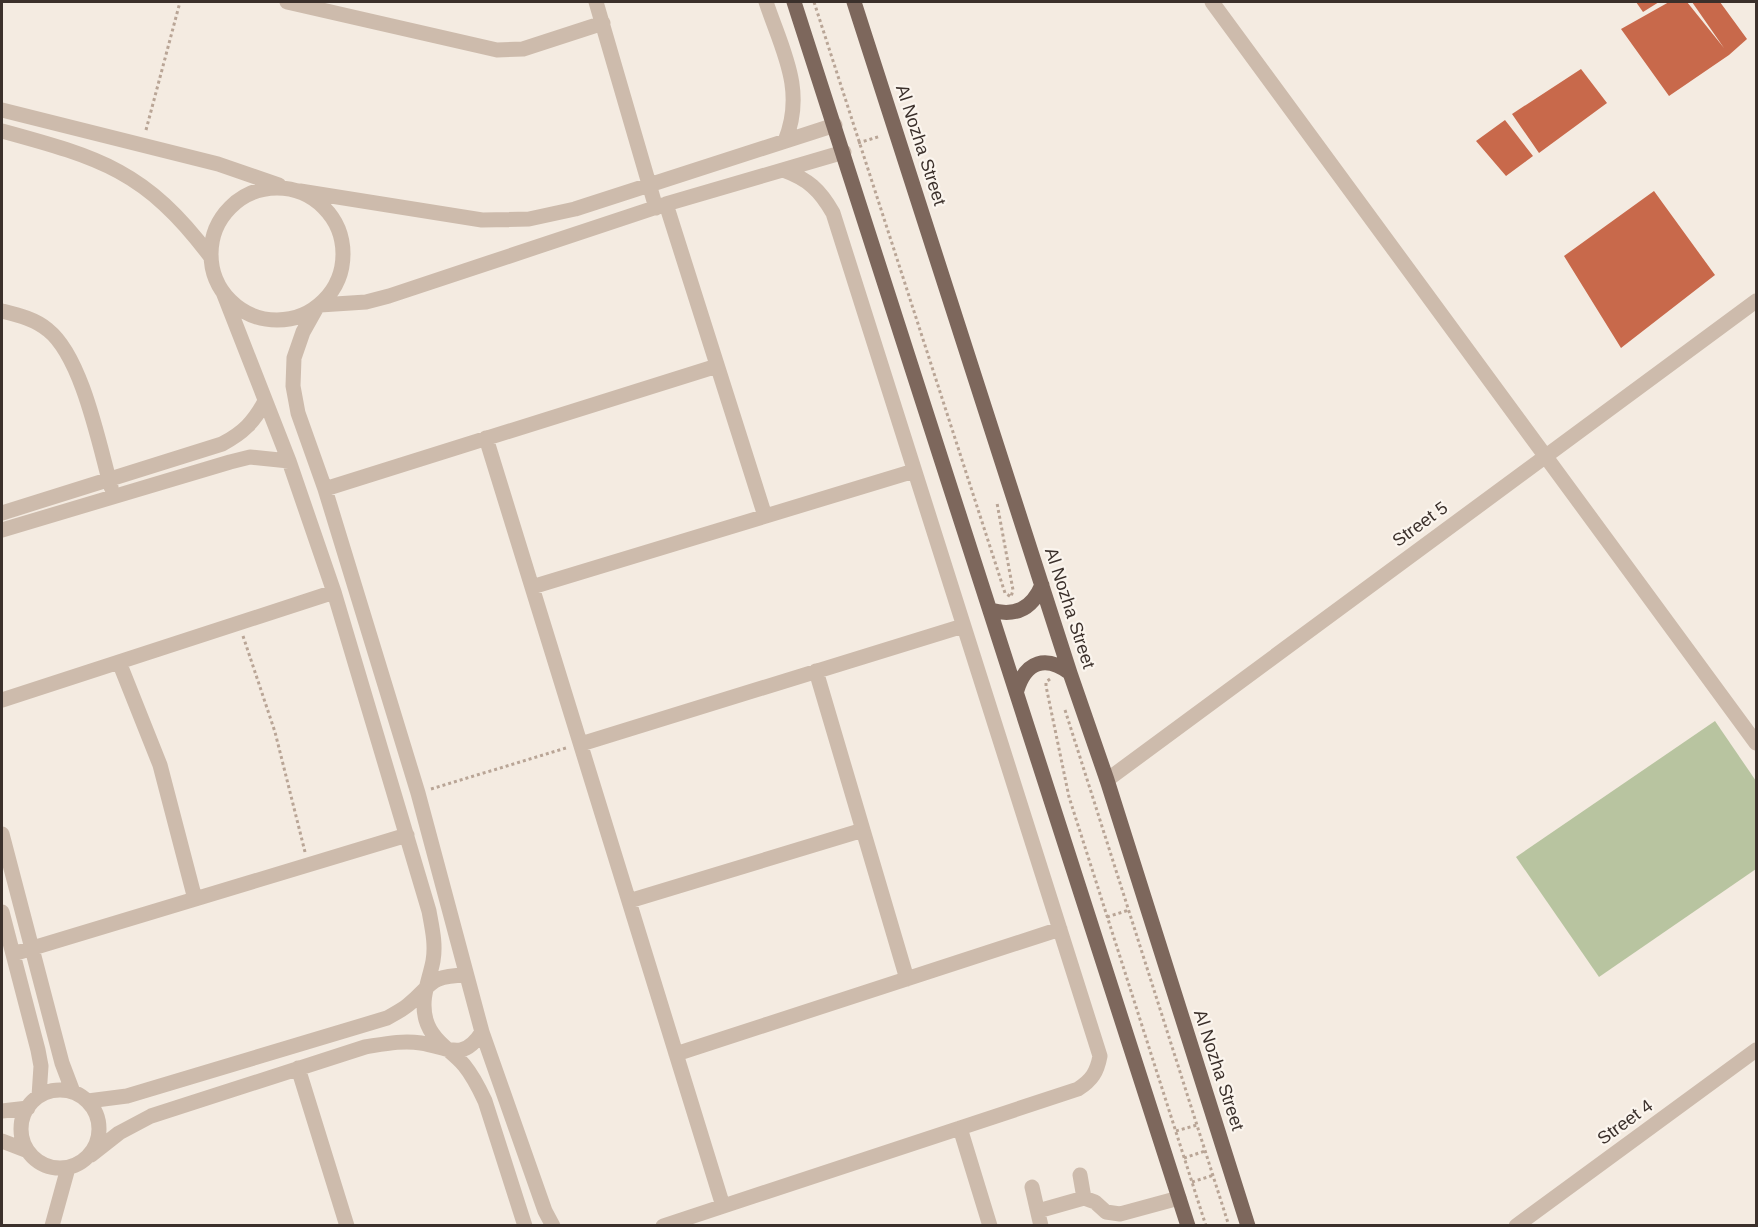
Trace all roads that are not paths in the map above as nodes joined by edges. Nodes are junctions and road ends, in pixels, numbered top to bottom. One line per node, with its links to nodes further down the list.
1 (287, 2): 7 (street)
2 (597, 2): 8 (street)
3 (766, 2): 12 (street)
4 (794, 2): 10 (main road)
5 (855, 2): 35 (main road, Al Nozha Street)
6 (1212, 2): 26 (street)
7 (350, 9): 8 (street)
8 (603, 23): 15 (street)
9 (2, 110): 16 (street)
10 (835, 125): 12 (street); 13 (main road)
11 (2, 131): 18 (street)
12 (785, 141): 15 (street)
13 (843, 150): 14 (street); 38 (main road)
14 (783, 170): 17 (street); 28 (street)
15 (649, 185): 16 (street); 17 (street)
16 (294, 189): 18 (street); 21 (street)
17 (661, 206): 21 (street); 23 (street)
18 (210, 255): 19 (street)
19 (223, 292): 21 (street); 24 (street)
20 (1756, 301): 26 (street, Street 5)
21 (318, 306): 30 (street)
22 (2, 311): 29 (street)
23 (717, 366): 25 (street); 33 (street)
24 (265, 401): 27 (street); 29 (street)
25 (486, 438): 30 (street); 36 (street)
26 (1545, 457): 45 (street); 47 (street, Street 5)
27 (289, 460): 31 (street); 37 (street)
28 (914, 471): 33 (street); 39 (street)
29 (109, 479): 31 (street); 32 (street)
30 (325, 489): 57 (street)
31 (115, 498): 34 (street)
32 (2, 513)
33 (765, 516): 36 (street)
34 (2, 531)
35 (1042, 585): 38 (main road); 42 (main road, Al Nozha Street)
36 (532, 587): 46 (street)
37 (334, 592): 40 (street); 50 (street)
38 (990, 610): 43 (main road)
39 (963, 626): 41 (street); 54 (street)
40 (119, 662): 44 (street); 51 (street)
41 (816, 671): 46 (street); 48 (street)
42 (1070, 673): 43 (main road); 47 (main road, Al Nozha Street)
43 (1017, 690): 78 (main road)
44 (2, 700)
45 (1756, 742)
46 (580, 744): 52 (street)
47 (1107, 780): 88 (main road, Al Nozha Street)
48 (863, 830): 52 (street); 58 (street)
49 (2, 834): 55 (street)
50 (407, 836): 51 (street); 59 (street)
51 (195, 899): 55 (street)
52 (629, 901): 63 (street)
53 (2, 912): 56 (street)
54 (1060, 929): 58 (street); 70 (street)
55 (32, 948): 56 (street); 65 (street)
56 (13, 954): 66 (street)
57 (466, 975): 59 (street); 60 (street)
58 (907, 979): 63 (street)
59 (426, 986): 62 (street); 67 (street)
60 (482, 1032): 62 (street); 84 (street)
61 (1756, 1050): 89 (street, Street 4)
62 (448, 1051): 64 (street); 83 (street)
63 (676, 1054): 79 (street)
64 (298, 1068): 73 (street); 82 (street)
65 (73, 1092): 66 (street); 67 (street)
66 (39, 1096): 68 (street)
67 (87, 1101): 73 (street)
68 (28, 1108): 69 (street); 72 (street)
69 (2, 1111)
70 (960, 1128): 79 (street); 86 (street)
71 (2, 1141): 72 (street)
72 (28, 1151): 74 (street)
73 (91, 1155): 74 (street)
74 (68, 1168): 81 (street)
75 (1080, 1175): 77 (street)
76 (1032, 1187): 80 (street)
77 (1084, 1198): 78 (street); 80 (street)
78 (1179, 1198): 87 (main road)
79 (723, 1206): 85 (street)
80 (1040, 1218)
81 (52, 1226)
82 (347, 1226)
83 (525, 1226)
84 (553, 1226)
85 (663, 1226)
86 (990, 1226)
87 (1188, 1226)
88 (1248, 1226)
89 (1516, 1226)

